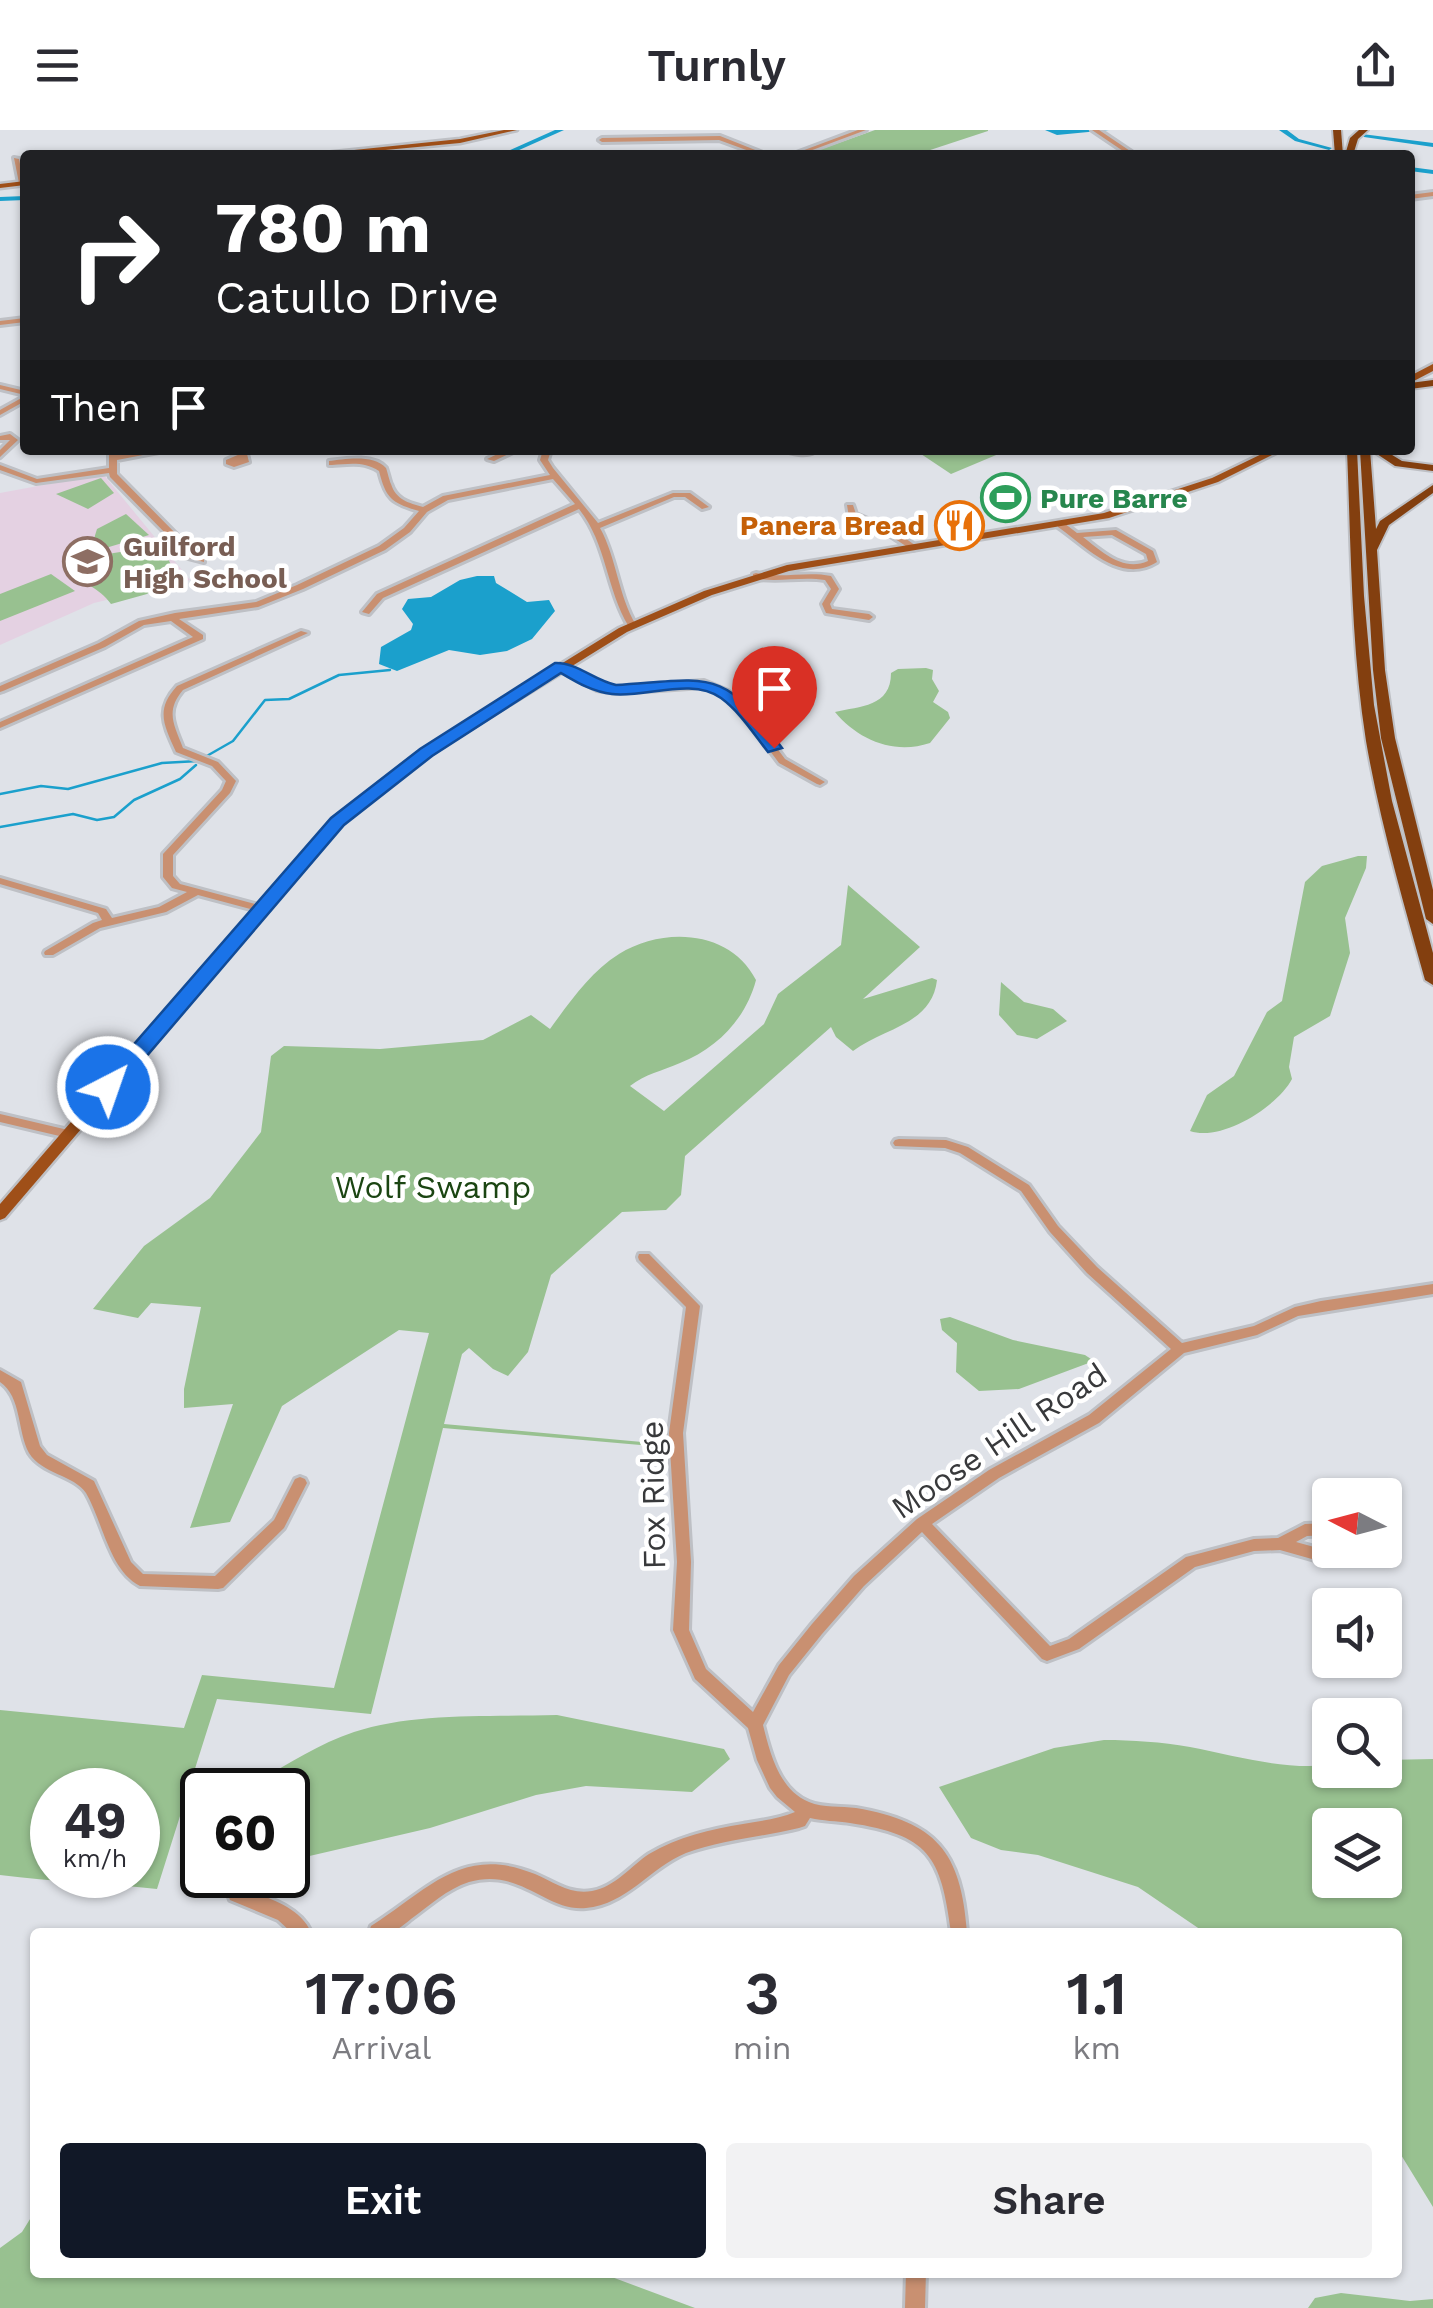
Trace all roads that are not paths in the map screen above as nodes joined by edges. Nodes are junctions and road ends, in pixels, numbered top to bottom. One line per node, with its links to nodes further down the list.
1 (514, 130): 6 (main road)
2 (863, 130): 8 (street)
3 (1364, 130): 10 (highway)
4 (1097, 132): 9 (street)
5 (602, 140): 7 (street)
6 (363, 150)
7 (752, 150)
8 (808, 150)
9 (1126, 150)
10 (1350, 150)
11 (16, 159): 12 (street)
12 (20, 171)
13 (113, 455): 24 (street)
14 (501, 455): 20 (street)
15 (546, 455): 25 (street)
16 (1267, 455): 31 (main road)
17 (1352, 455): 53 (highway)
18 (1365, 455): 35 (highway)
19 (1384, 455): 23 (highway)
20 (491, 459)
21 (332, 463): 30 (street)
22 (0, 467): 24 (street)
23 (1433, 468)
24 (110, 470): 36 (street)
25 (553, 477): 27 (street); 30 (street)
26 (1433, 488): 35 (highway)
27 (578, 506): 32 (street); 38 (street)
28 (705, 507): 32 (street)
29 (850, 507): 34 (street)
30 (424, 510): 39 (street)
31 (1061, 525): 33 (street); 34 (main road)
32 (596, 527): 41 (street)
33 (1078, 535): 33 (street)
34 (915, 548): 37 (main road)
35 (1372, 552): 50 (highway)
36 (201, 560)
37 (756, 576): 40 (street); 41 (main road)
38 (366, 612)
39 (175, 616): 44 (street); 45 (street)
40 (869, 617)
41 (632, 625): 43 (main road)
42 (304, 633): 48 (street)
43 (561, 666): 46 (street); 49 (main road)
44 (0, 690)
45 (0, 725)
46 (820, 782)
47 (0, 881): 51 (street)
48 (196, 892): 49 (street); 51 (street)
49 (262, 909): 55 (main road)
50 (1433, 919)
51 (109, 922): 52 (street)
52 (49, 952)
53 (1433, 980)
54 (0, 1118): 55 (street)
55 (68, 1134): 57 (main road)
56 (899, 1144): 60 (street)
57 (0, 1214)
58 (644, 1257): 67 (street, Fox Ridge)
59 (1433, 1288): 60 (street, Moose Hill Road)
60 (1180, 1349): 63 (street, Moose Hill Road)
61 (0, 1374): 62 (street)
62 (300, 1483)
63 (922, 1523): 65 (street); 67 (street, Moose Hill Road)
64 (1312, 1530): 65 (street)
65 (1280, 1544): 66 (street)
66 (1312, 1554)
67 (754, 1724): 68 (street)
68 (806, 1810): 71 (street); 72 (street)
69 (246, 1898): 70 (street)
70 (299, 1928)
71 (383, 1928)
72 (958, 1928)
73 (916, 2278): 74 (street)
74 (916, 2308)

